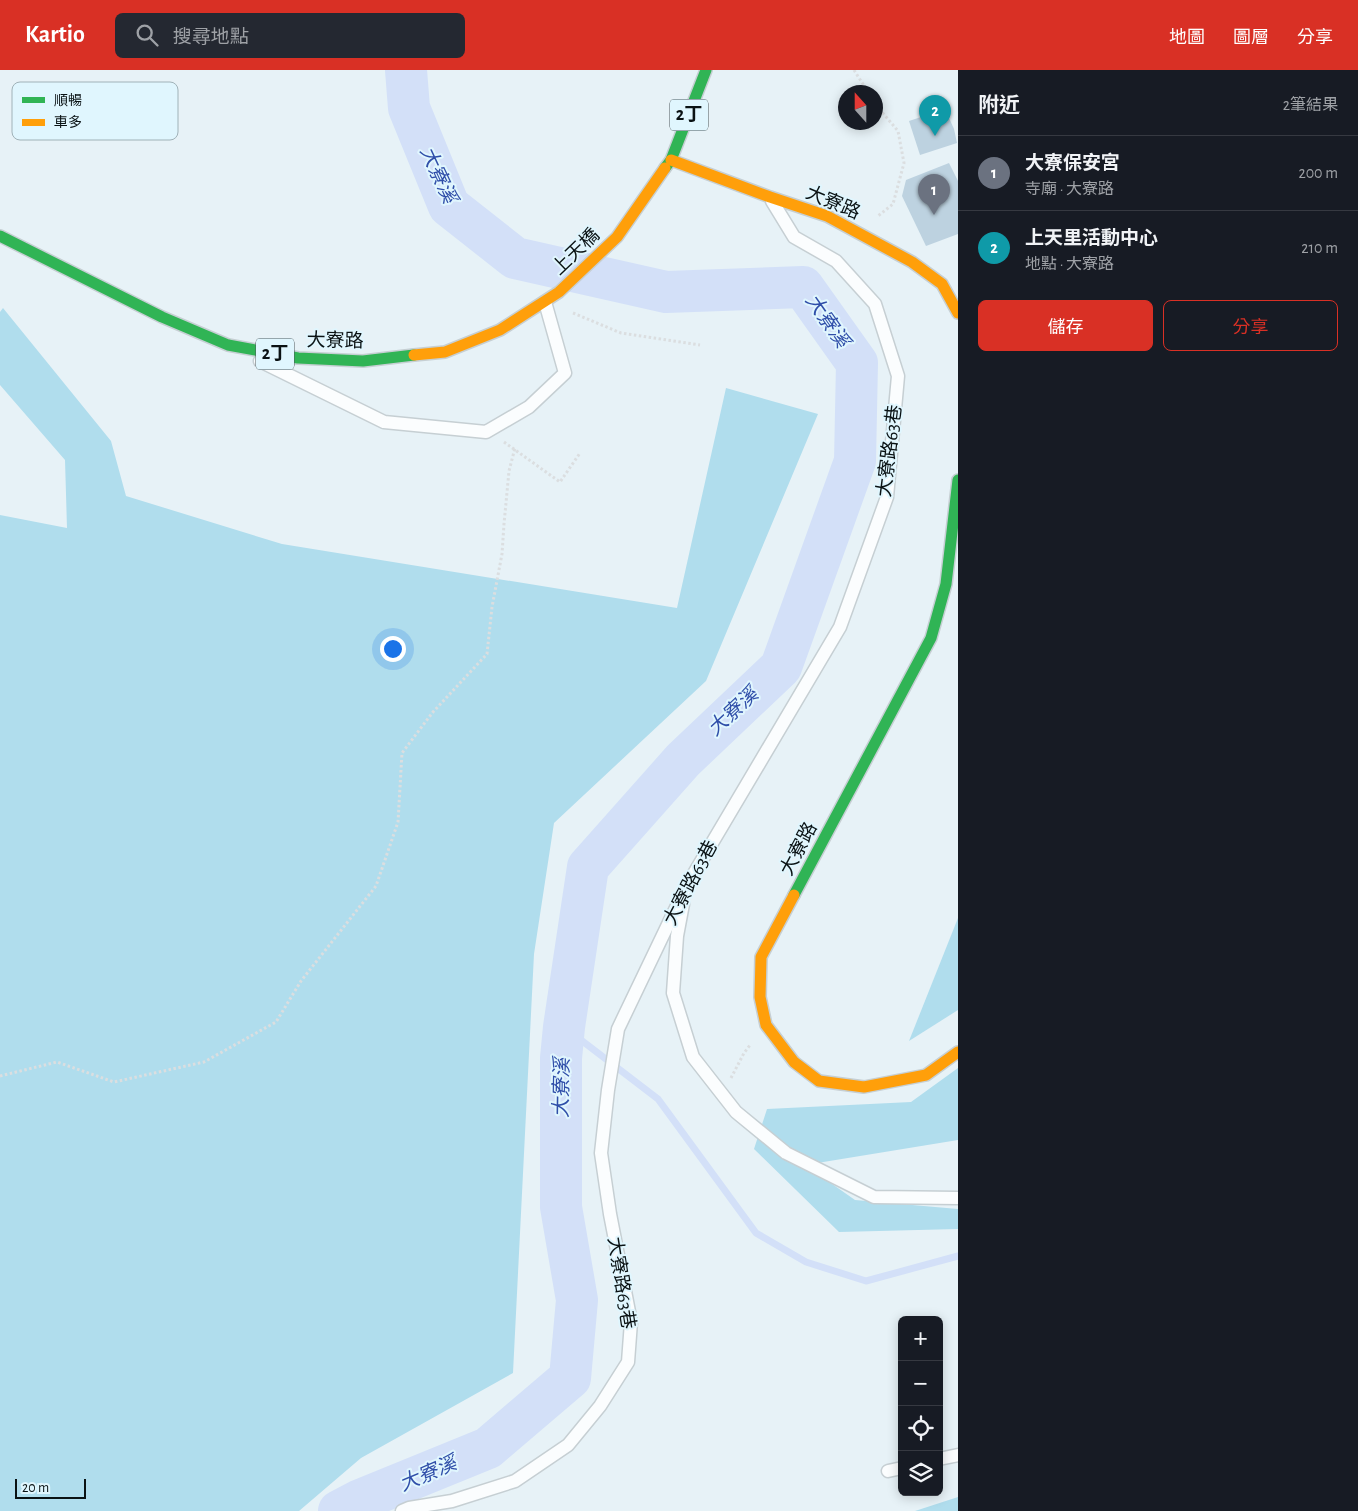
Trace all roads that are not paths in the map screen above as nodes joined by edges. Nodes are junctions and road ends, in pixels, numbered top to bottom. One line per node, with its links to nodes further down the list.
1 (706, 70): 2 (street, 2丁)
2 (671, 160): 3 (street, 大寮路); 5 (street, 上天橋 / 2丁)
3 (770, 197): 7 (street, 大寮路); 10 (lane, 大寮路63巷)
4 (0, 236): 8 (street, 大寮路 / 2丁)
5 (559, 292): 6 (street, 大寮路 / 2丁)
6 (544, 302): 8 (street, 大寮路 / 2丁); 8 (lane)
7 (958, 313)
8 (228, 345)
9 (958, 480): 11 (street, 大寮路)
10 (686, 887): 12 (lane); 17 (lane, 大寮路63巷)
11 (958, 1052)
12 (958, 1198)
13 (958, 1455): 14 (lane)
14 (943, 1458)
15 (898, 1469): 16 (lane)
16 (888, 1471)
17 (402, 1511)

